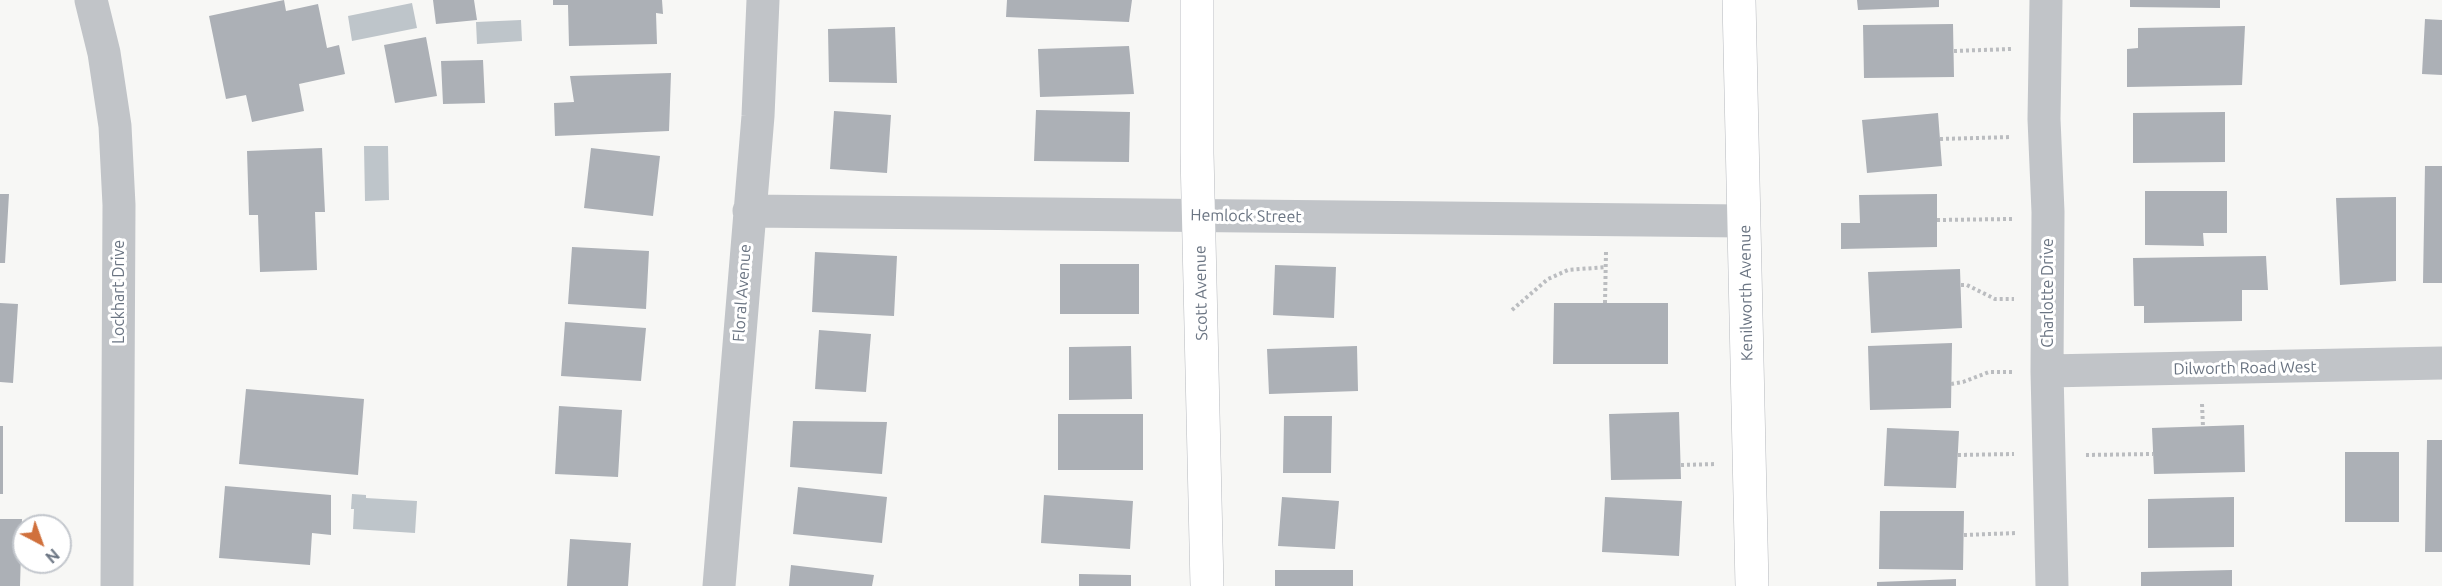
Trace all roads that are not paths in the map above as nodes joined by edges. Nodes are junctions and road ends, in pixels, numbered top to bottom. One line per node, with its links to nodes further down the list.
1 (91, 0): 11 (street, Lockhart Drive)
2 (763, 0): 6 (street, Floral Avenue)
3 (1197, 0): 7 (main road, Scott Avenue)
4 (1739, 0): 8 (main road, Kenilworth Avenue)
5 (2046, 0): 10 (street, Charlotte Drive)
6 (748, 211): 7 (street, Hemlock Street); 12 (street, Floral Avenue)
7 (1199, 215): 8 (street, Hemlock Street); 13 (main road, Scott Avenue)
8 (1744, 221): 14 (main road, Kenilworth Avenue)
9 (2442, 363): 10 (street, Dilworth Road West)
10 (2047, 371): 15 (street, Charlotte Drive)
11 (117, 586)
12 (719, 586)
13 (1207, 586)
14 (1752, 586)
15 (2052, 586)

